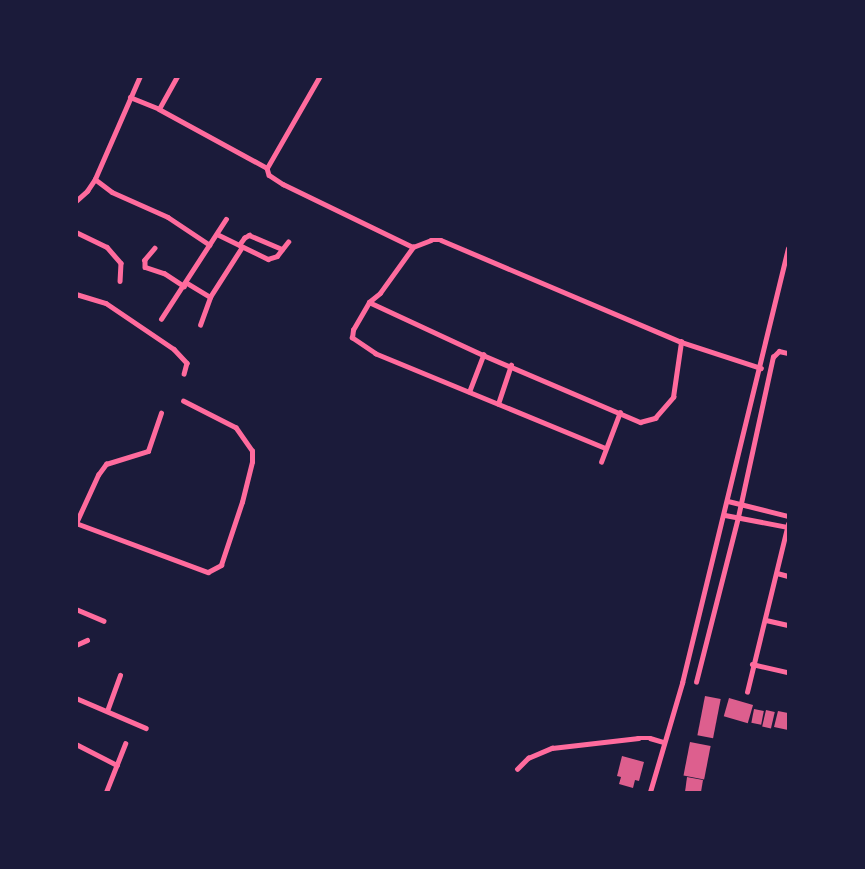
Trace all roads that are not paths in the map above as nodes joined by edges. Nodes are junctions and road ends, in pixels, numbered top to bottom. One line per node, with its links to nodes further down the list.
1 (140, 76): 4 (street)
2 (177, 76): 5 (street)
3 (320, 76): 6 (street)
4 (130, 97): 5 (street); 7 (street)
5 (159, 109): 6 (street)
6 (267, 168): 15 (street)
7 (94, 179): 8 (street); 13 (street)
8 (76, 201)
9 (226, 219): 11 (street)
10 (76, 232): 19 (street)
11 (217, 234): 13 (street); 14 (street)
12 (288, 242): 17 (street)
13 (210, 245): 20 (street)
14 (241, 246): 17 (street); 17 (street); 22 (street)
15 (413, 247): 23 (street); 26 (street)
16 (155, 248): 20 (street)
17 (282, 249)
18 (789, 249): 30 (street)
19 (120, 281)
20 (185, 285): 22 (street); 24 (street)
21 (76, 294): 31 (street)
22 (210, 297): 25 (street)
23 (369, 302): 28 (street); 32 (street)
24 (161, 319)
25 (200, 325)
26 (681, 342): 30 (street); 36 (street)
27 (789, 353): 40 (street)
28 (483, 356): 29 (street); 32 (street)
29 (511, 365): 34 (street); 36 (street)
30 (761, 368): 39 (street)
31 (184, 374)
32 (470, 392): 34 (street)
33 (183, 400): 44 (street)
34 (498, 404): 37 (street)
35 (161, 412): 44 (street)
36 (620, 412): 37 (street)
37 (604, 448): 38 (street)
38 (601, 462)
39 (728, 501): 40 (street); 41 (street)
40 (741, 503): 42 (street); 43 (street)
41 (725, 515): 43 (street); 62 (street)
42 (789, 516)
43 (738, 517): 45 (street); 57 (street)
44 (76, 523)
45 (788, 526): 46 (street)
46 (777, 573): 47 (street); 49 (street)
47 (789, 576)
48 (76, 609): 50 (street)
49 (766, 620): 51 (street); 54 (street)
50 (104, 621)
51 (789, 625)
52 (87, 640): 53 (street)
53 (76, 645)
54 (752, 664): 55 (street); 58 (street)
55 (789, 672)
56 (120, 675): 60 (street)
57 (696, 682)
58 (747, 692)
59 (76, 698): 60 (street)
60 (107, 711): 61 (street)
61 (146, 728)
62 (663, 742): 66 (street); 68 (street)
63 (76, 744): 65 (street)
64 (125, 744): 65 (street)
65 (117, 765): 67 (street)
66 (517, 769)
67 (106, 792)
68 (650, 792)

